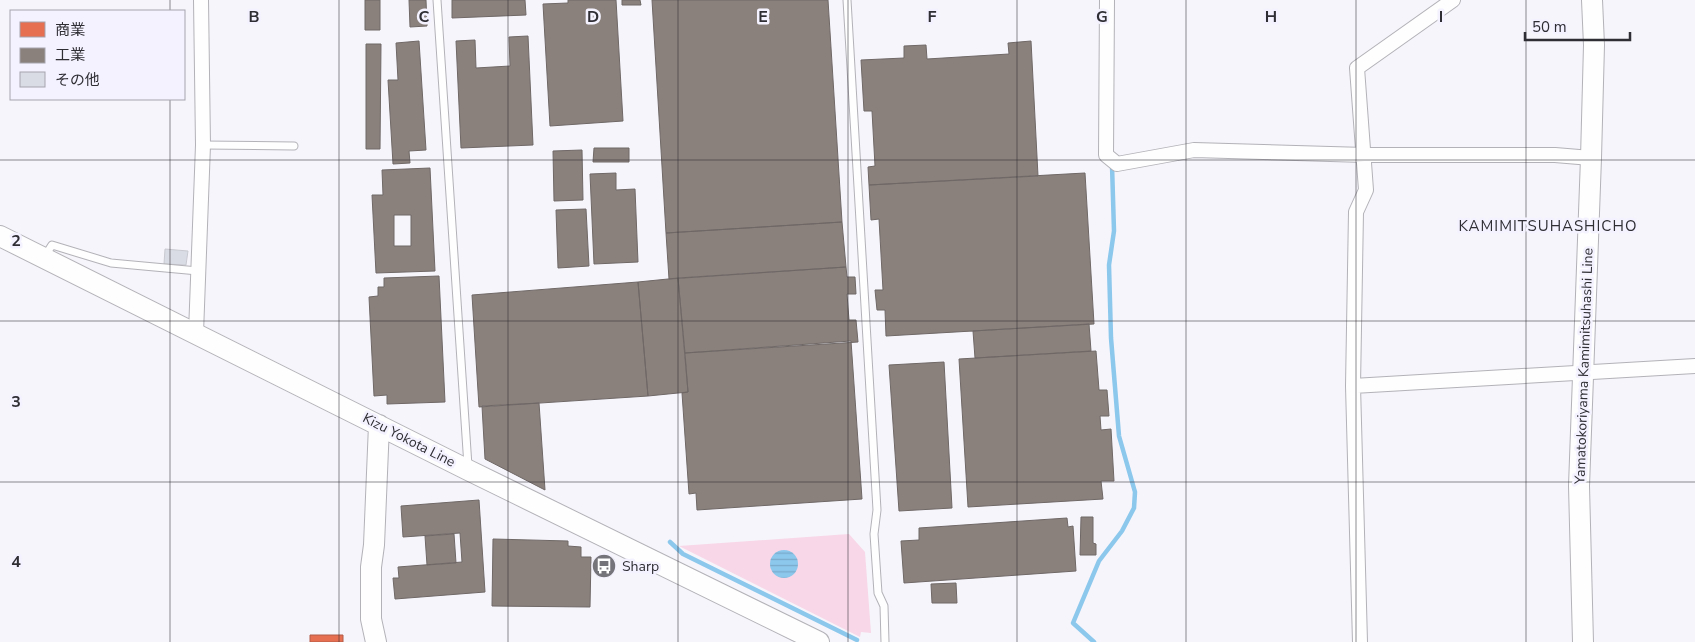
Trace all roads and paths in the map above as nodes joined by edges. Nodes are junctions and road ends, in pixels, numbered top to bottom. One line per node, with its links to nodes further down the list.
1 (201, 0): 7 (street)
2 (437, 0): 19 (lane)
3 (847, 0): 22 (lane)
4 (1107, 0): 9 (street)
5 (1453, 0): 9 (street)
6 (1592, 0): 10 (main road, Yamatokoriyama Kamimitsuhashi Line)
7 (203, 145): 8 (lane); 13 (street)
8 (294, 146)
9 (1364, 155): 10 (street); 17 (street)
10 (1591, 158): 16 (main road, Yamatokoriyama Kamimitsuhashi Line)
11 (0, 236): 12 (main road, Kizu Yokota Line)
12 (44, 258): 13 (lane); 14 (main road, Kizu Yokota Line)
13 (198, 271): 14 (street)
14 (196, 333): 18 (main road, Kizu Yokota Line)
15 (1695, 366): 16 (street)
16 (1584, 373): 17 (street); 24 (main road, Yamatokoriyama Kamimitsuhashi Line)
17 (1353, 386): 23 (street)
18 (379, 425): 19 (main road, Kizu Yokota Line); 20 (main road)
19 (468, 470): 21 (main road, Kizu Yokota Line)
20 (376, 642)
21 (819, 642)
22 (885, 642)
23 (1360, 642)
24 (1582, 642)

